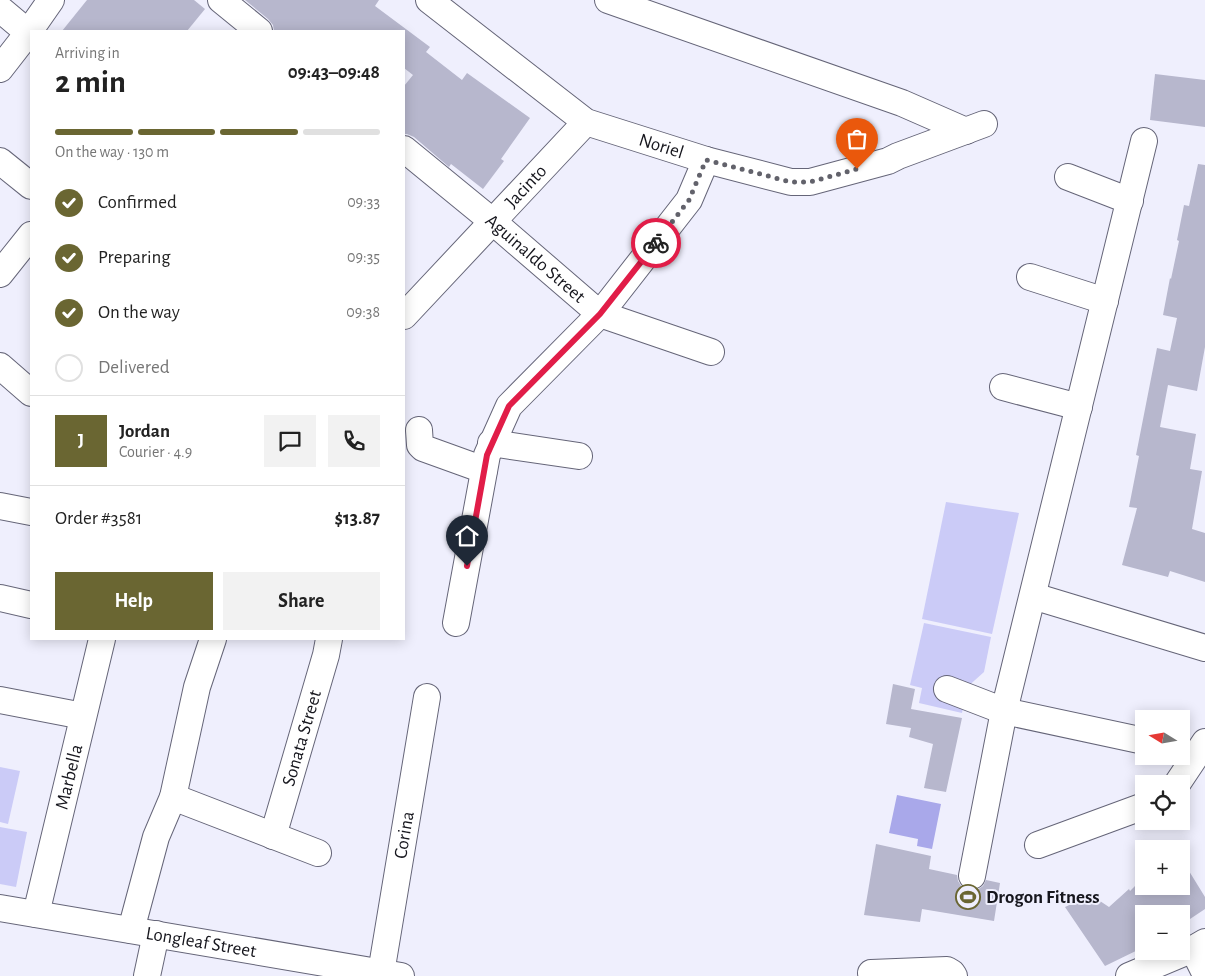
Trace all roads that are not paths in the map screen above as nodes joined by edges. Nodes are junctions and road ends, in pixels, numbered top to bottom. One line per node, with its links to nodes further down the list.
1 (51, 0): 6 (street)
2 (221, 0): 7 (street)
3 (429, 0): 10 (street, Noriel)
4 (608, 0): 13 (street, Noriel)
5 (0, 9): 8 (street)
6 (32, 30)
7 (258, 30)
8 (30, 34): 9 (street)
9 (0, 69)
10 (586, 122): 13 (street, Noriel); 18 (street, Jacinto)
11 (1144, 142): 17 (street)
12 (405, 150): 18 (street, Aguinaldo Street)
13 (706, 160): 24 (street)
14 (0, 161): 16 (street)
15 (1068, 177): 17 (street)
16 (30, 185)
17 (1130, 201): 22 (street)
18 (492, 221): 23 (street, Jacinto); 24 (street, Aguinaldo Street)
19 (30, 236): 20 (street)
20 (0, 274)
21 (1030, 277): 22 (street)
22 (1105, 302): 29 (street)
23 (405, 314)
24 (600, 314): 25 (street, Aguinaldo Street); 31 (street)
25 (711, 352)
26 (0, 366): 28 (street)
27 (1003, 387): 29 (street)
28 (30, 392)
29 (1079, 407): 36 (street)
30 (419, 430): 33 (street)
31 (492, 443): 32 (street); 33 (street)
32 (579, 456)
33 (484, 470): 39 (street)
34 (0, 506): 35 (street)
35 (30, 512)
36 (1033, 596): 43 (street); 47 (street)
37 (0, 598): 38 (street)
38 (30, 605)
39 (456, 623)
40 (102, 640): 48 (street, Marbella)
41 (213, 640): 52 (street)
42 (330, 640): 54 (street, Sonata Street)
43 (1205, 648)
44 (947, 689): 47 (street)
45 (427, 697): 64 (street, Corina)
46 (0, 700): 48 (street)
47 (1004, 711): 49 (street); 57 (street)
48 (83, 716): 59 (street, Marbella)
49 (1135, 739)
50 (1197, 751): 51 (street)
51 (1182, 775)
52 (173, 797): 54 (street); 60 (street)
53 (1135, 809): 55 (street)
54 (273, 836): 56 (street)
55 (1038, 846)
56 (318, 853)
57 (972, 876)
58 (0, 908): 59 (street, Longleaf Street)
59 (36, 914): 60 (street, Longleaf Street)
60 (143, 932): 64 (street, Longleaf Street); 65 (street)
61 (1199, 946): 63 (street); 67 (street)
62 (871, 973): 66 (street)
63 (1205, 973)
64 (391, 974)
65 (147, 976)
66 (954, 976)
67 (1129, 976)

